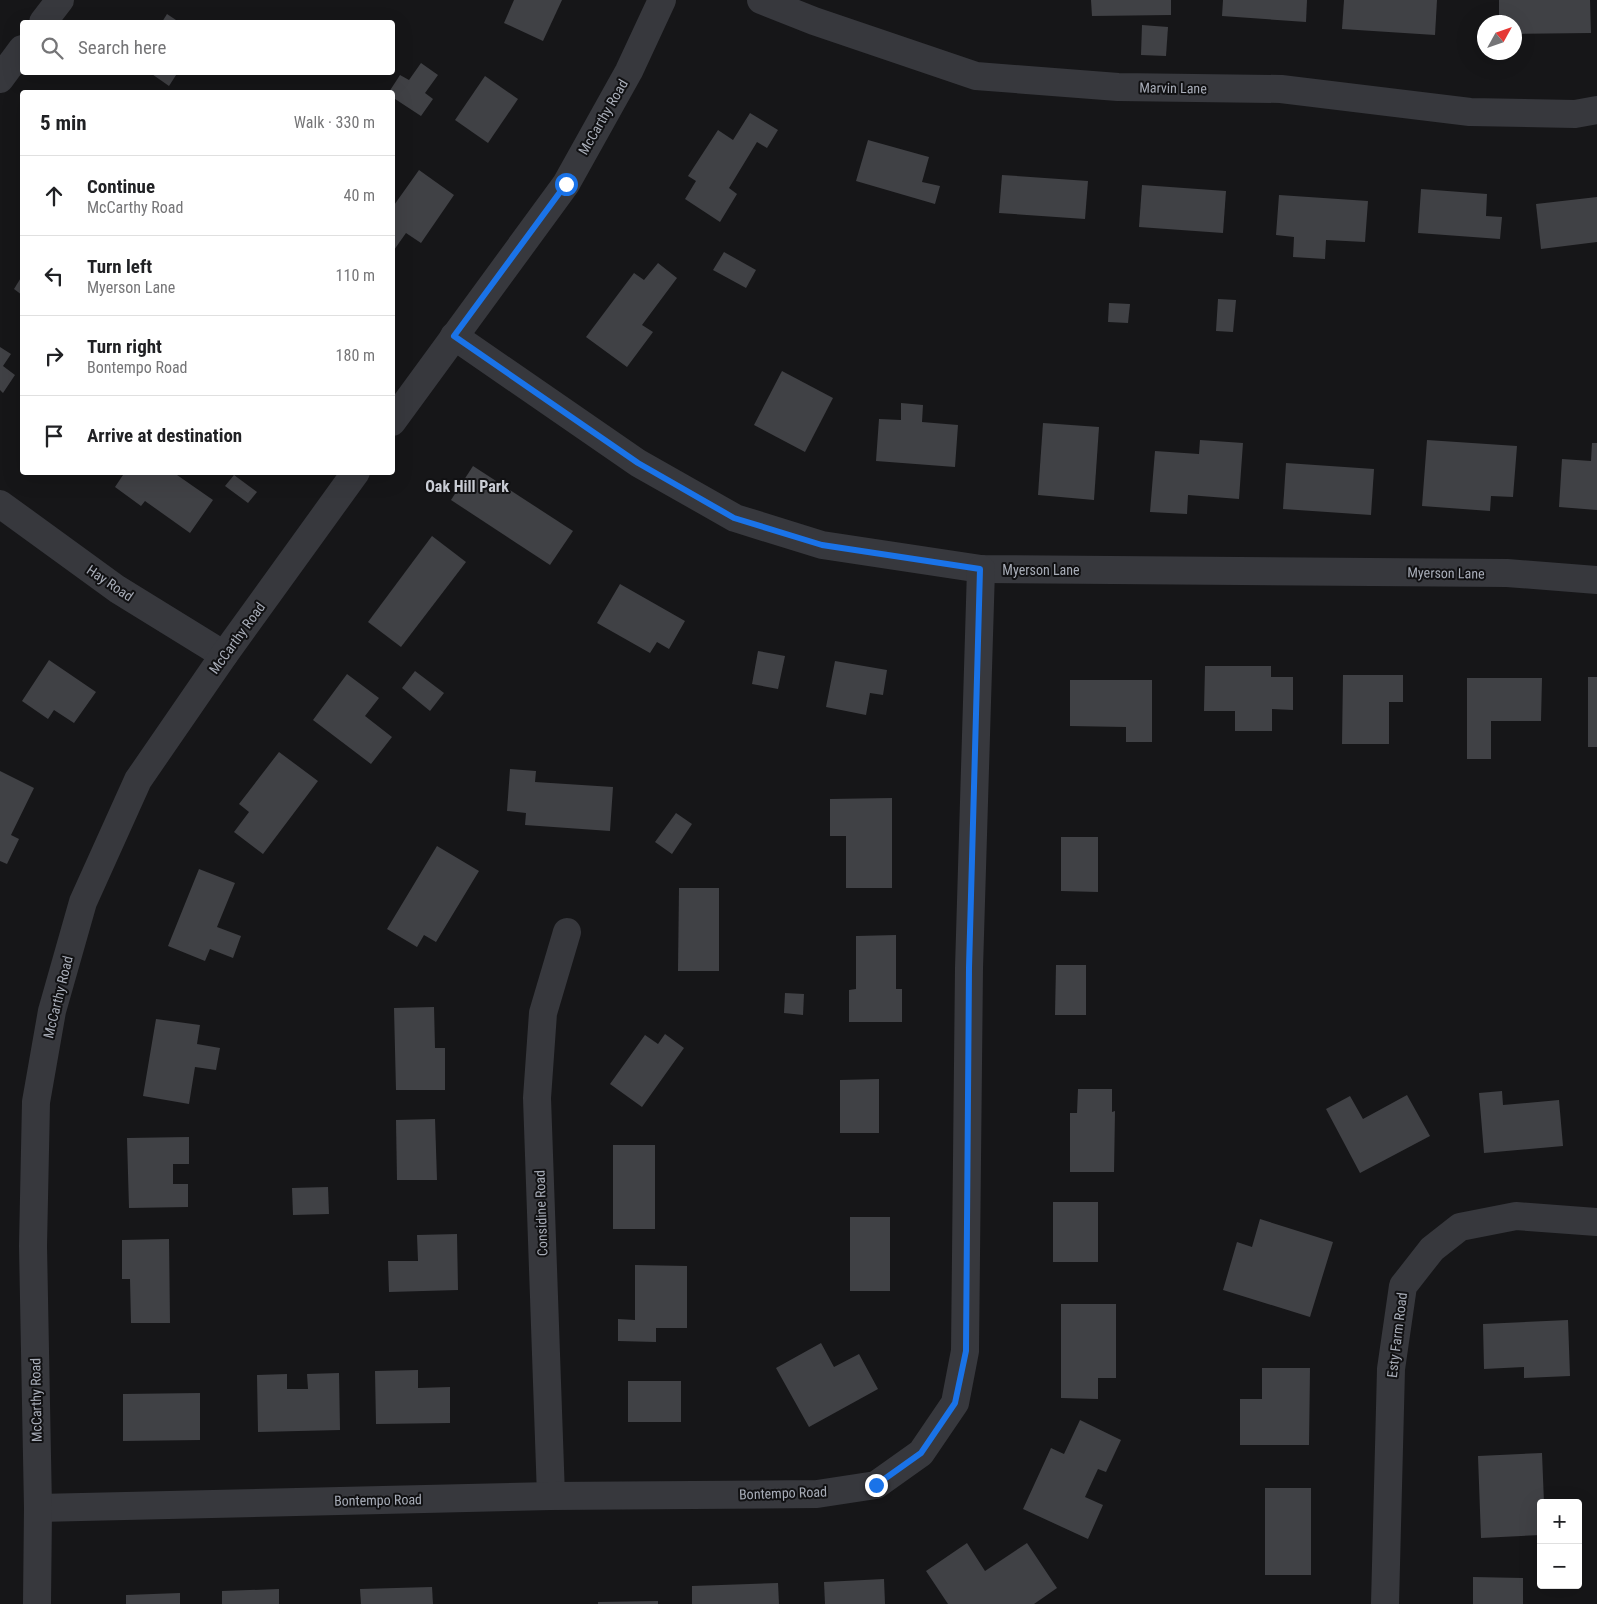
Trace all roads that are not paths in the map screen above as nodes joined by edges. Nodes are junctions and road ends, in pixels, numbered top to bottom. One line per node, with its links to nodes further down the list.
1 (60, 0): 4 (street)
2 (662, 0): 8 (street, McCarthy Road)
3 (761, 0): 7 (street, Marvin Lane)
4 (45, 20)
5 (20, 52): 6 (street)
6 (0, 79)
7 (1597, 110)
8 (454, 336): 9 (street, McCarthy Road); 12 (street, Myerson Lane)
9 (395, 418)
10 (354, 475): 14 (street, McCarthy Road)
11 (0, 504): 14 (street, Hay Road)
12 (980, 569): 13 (street, Myerson Lane); 17 (street, Bontempo Road)
13 (1597, 580)
14 (224, 655): 18 (street, McCarthy Road)
15 (567, 932): 17 (street, Considine Road)
16 (1597, 1222): 20 (street, Esty Farm Road)
17 (551, 1496): 18 (street, Bontempo Road)
18 (38, 1508): 19 (street, McCarthy Road)
19 (37, 1604)
20 (1384, 1604)

